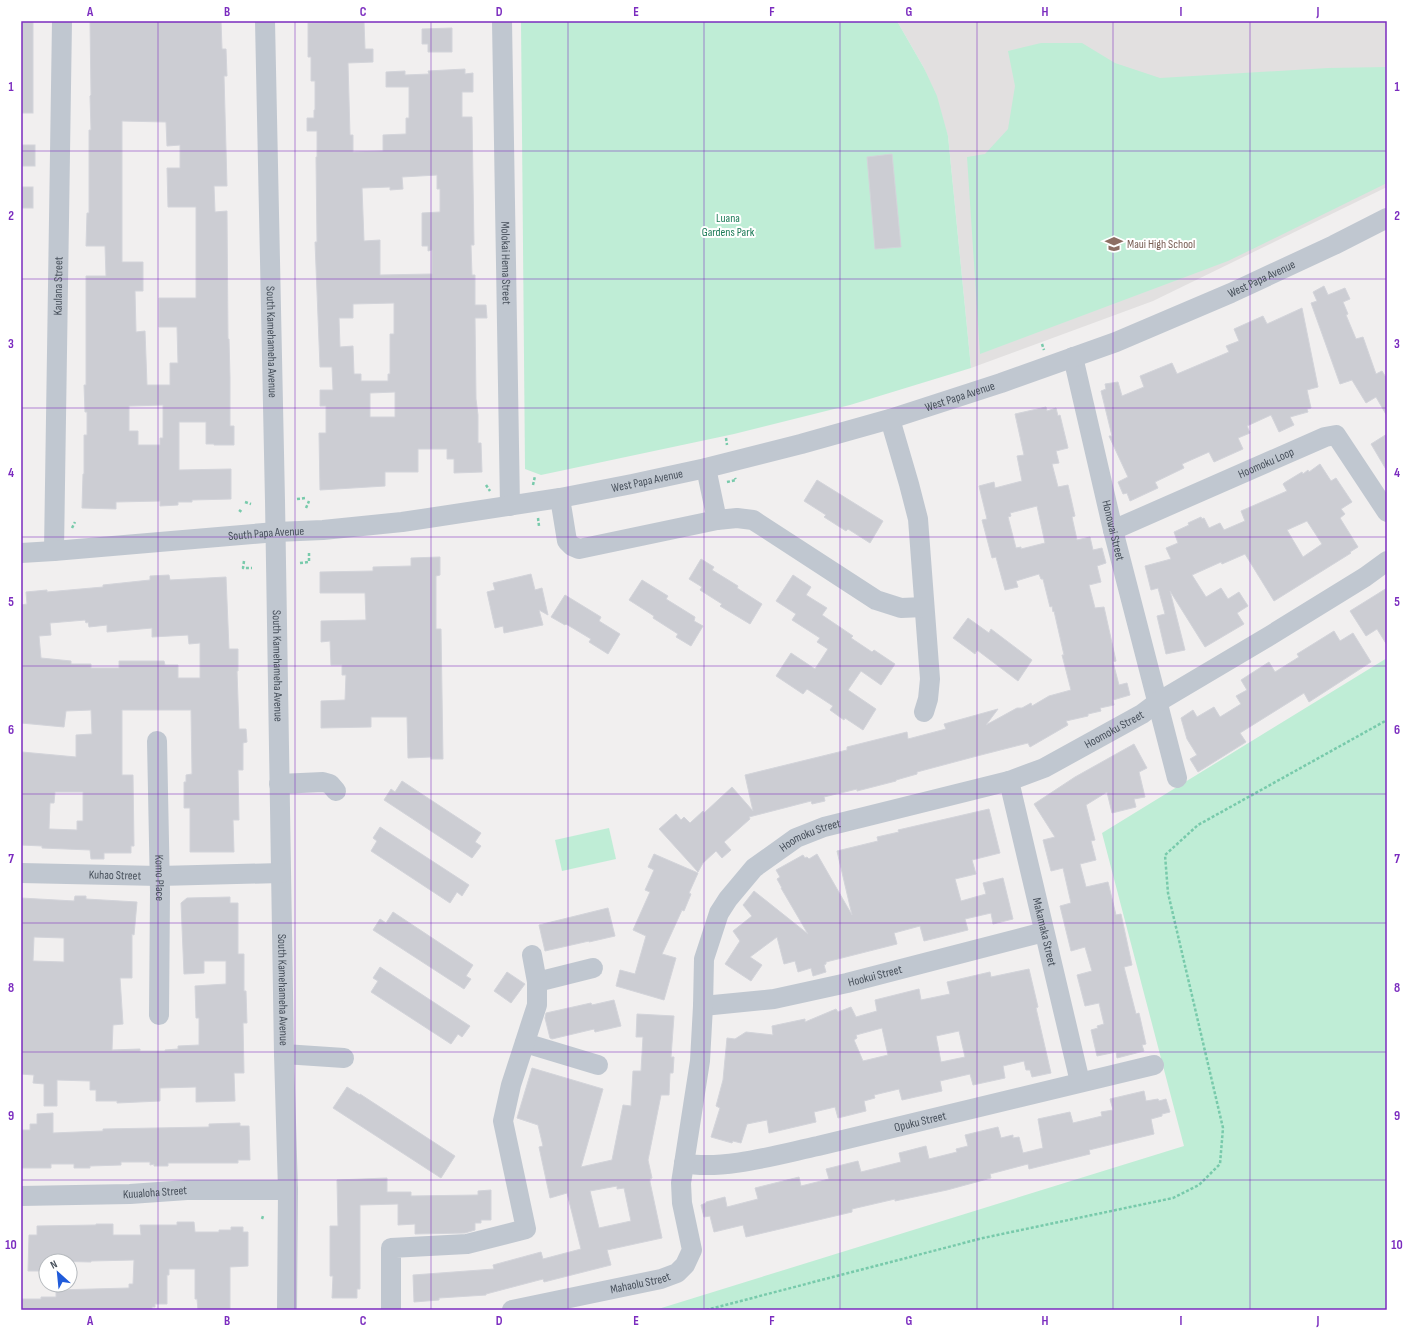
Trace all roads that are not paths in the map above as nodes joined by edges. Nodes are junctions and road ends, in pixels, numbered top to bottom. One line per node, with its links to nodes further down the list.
1 (62, 21): 14 (street, Kaulana Street)
2 (266, 21): 13 (street, South Kamehameha Avenue)
3 (502, 21): 9 (street, Molokai Hema Street)
4 (1387, 218): 5 (street, West Papa Avenue)
5 (1073, 357): 6 (street, West Papa Avenue); 12 (street, Honowai Street)
6 (890, 419): 7 (street, West Papa Avenue); 17 (street)
7 (706, 468): 8 (street, West Papa Avenue); 11 (street)
8 (560, 498): 9 (street, West Papa Avenue); 11 (street)
9 (510, 506): 13 (street, South Papa Avenue)
10 (1387, 512): 12 (street, Hoomoku Loop)
11 (717, 520): 17 (street)
12 (1113, 530): 18 (street, Honowai Street)
13 (276, 532): 14 (street, South Papa Avenue); 23 (street, South Kamehameha Avenue)
14 (54, 551): 15 (street, South Papa Avenue)
15 (21, 553)
16 (1387, 561): 18 (street)
17 (924, 607): 19 (street)
18 (1158, 702): 21 (street, Honowai Street); 22 (street, Hoomoku Street)
19 (924, 712)
20 (158, 741): 27 (street, Komo Place)
21 (1177, 778)
22 (1009, 781): 28 (street, Makamaka Street); 32 (street, Hoomoku Street)
23 (279, 784): 24 (street); 26 (street, South Kamehameha Avenue)
24 (336, 791)
25 (21, 873): 27 (street, Kuhao Street)
26 (281, 873): 27 (street, Kuhao Street); 35 (street, South Kamehameha Avenue)
27 (159, 876): 33 (street, Komo Place)
28 (1044, 932): 32 (street, Hookui Street); 39 (street, Makamaka Street)
29 (532, 955): 31 (street)
30 (593, 968): 31 (street)
31 (537, 982): 34 (street)
32 (704, 1006): 40 (street, Hoomoku Street)
33 (160, 1015)
34 (525, 1043): 37 (street); 44 (street)
35 (284, 1054): 36 (street); 41 (street, South Kamehameha Avenue)
36 (344, 1058)
37 (598, 1065)
38 (1154, 1065): 39 (street, Opuku Street)
39 (1080, 1082): 40 (street, Opuku Street)
40 (684, 1162): 45 (street, Mahaolu Street)
41 (288, 1190): 42 (street, Kuualoha Street); 43 (street, South Kamehameha Avenue)
42 (21, 1196)
43 (287, 1310)
44 (392, 1310)
45 (512, 1310)

